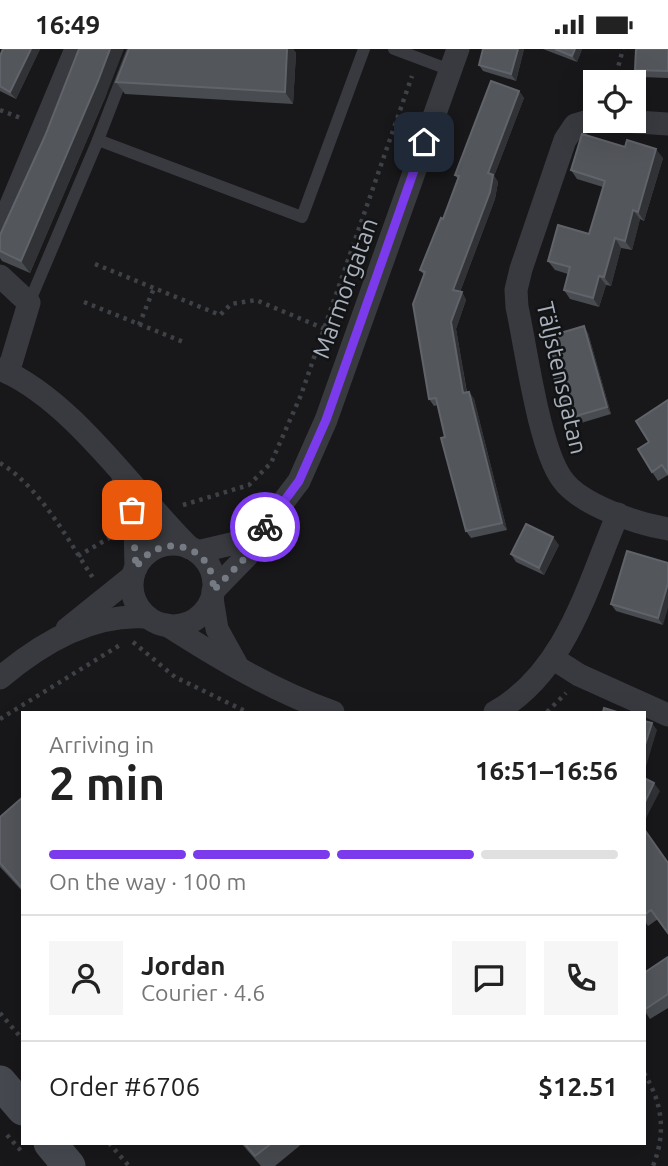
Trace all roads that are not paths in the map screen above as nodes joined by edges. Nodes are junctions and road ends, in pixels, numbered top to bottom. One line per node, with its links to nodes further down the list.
1 (76, 49): 10 (street)
2 (133, 49): 9 (lane)
3 (364, 49): 9 (lane)
4 (394, 49): 5 (lane)
5 (454, 60): 17 (street, Marmorgatan)
6 (583, 123): 15 (street, Täljstensgatan)
7 (646, 123): 8 (street)
8 (668, 124)
9 (98, 140): 12 (lane)
10 (0, 231)
11 (0, 276): 12 (street)
12 (29, 303): 13 (street)
13 (4, 371): 14 (street)
14 (122, 474): 18 (street); 19 (street)
15 (618, 514): 16 (street, Täljstensgatan); 23 (street)
16 (668, 529)
17 (259, 534): 18 (street); 20 (street, Marmorgatan)
18 (194, 550): 19 (street); 20 (street)
19 (135, 572): 21 (street); 22 (street)
20 (212, 594): 21 (street); 24 (street)
21 (157, 621): 22 (street); 24 (street)
22 (60, 636): 25 (street)
23 (554, 659): 27 (street); 28 (street)
24 (240, 669): 26 (street)
25 (2, 675)
26 (330, 711)
27 (496, 711)
28 (668, 715)
29 (0, 1082): 30 (street)
30 (21, 1107)
31 (38, 1149): 32 (street)
32 (69, 1166)

